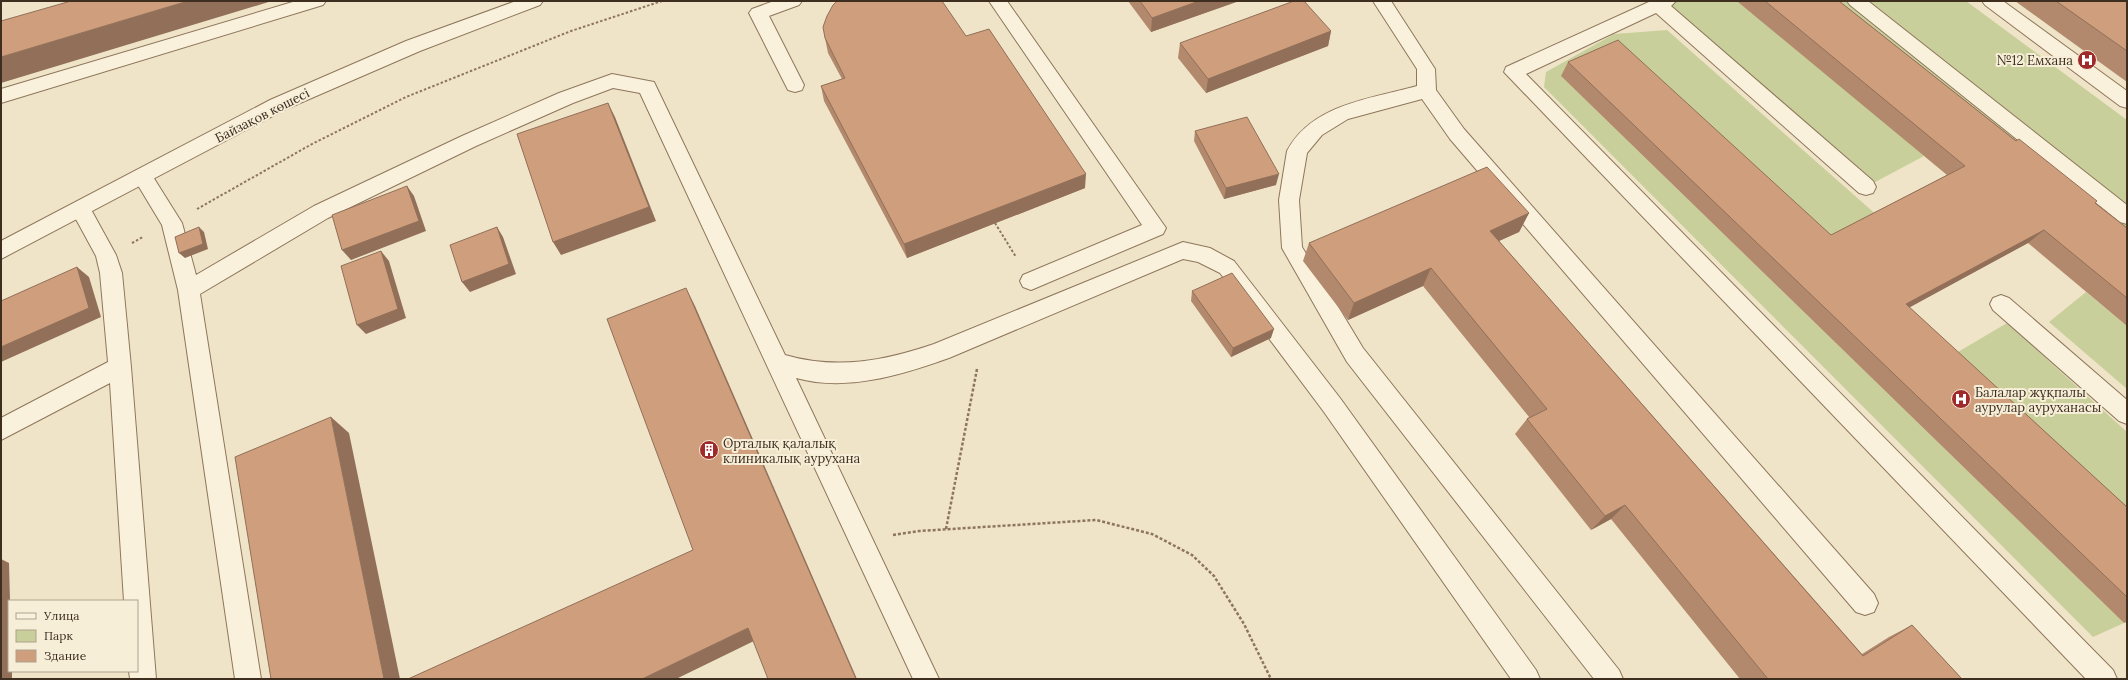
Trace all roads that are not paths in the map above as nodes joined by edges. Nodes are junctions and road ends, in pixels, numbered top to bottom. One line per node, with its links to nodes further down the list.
1 (317, 1): 11 (street)
2 (534, 1): 13 (street, Байзақов көшесі)
3 (793, 1): 9 (street)
4 (998, 1): 18 (street)
5 (1382, 1): 10 (street)
6 (1856, 1): 16 (street)
7 (1991, 1): 12 (street)
8 (1663, 3): 14 (street); 33 (street)
9 (796, 85)
10 (1426, 91): 26 (street); 32 (street)
11 (1, 96)
12 (2127, 101)
13 (143, 177): 15 (street, Байзақов көшесі); 19 (street)
14 (1866, 187)
15 (81, 210): 17 (street, Байзақов көшесі); 22 (street)
16 (2127, 216)
17 (1, 251)
18 (1031, 281)
19 (189, 290): 21 (street); 29 (street)
20 (2001, 304): 23 (street)
21 (777, 363): 30 (street); 31 (street)
22 (120, 367): 24 (street); 25 (street)
23 (2127, 414)
24 (1, 430)
25 (137, 600)
26 (1865, 603)
27 (138, 614): 28 (street)
28 (143, 679)
29 (248, 679)
30 (926, 679)
31 (1527, 679)
32 (1610, 679)
33 (2104, 679)

